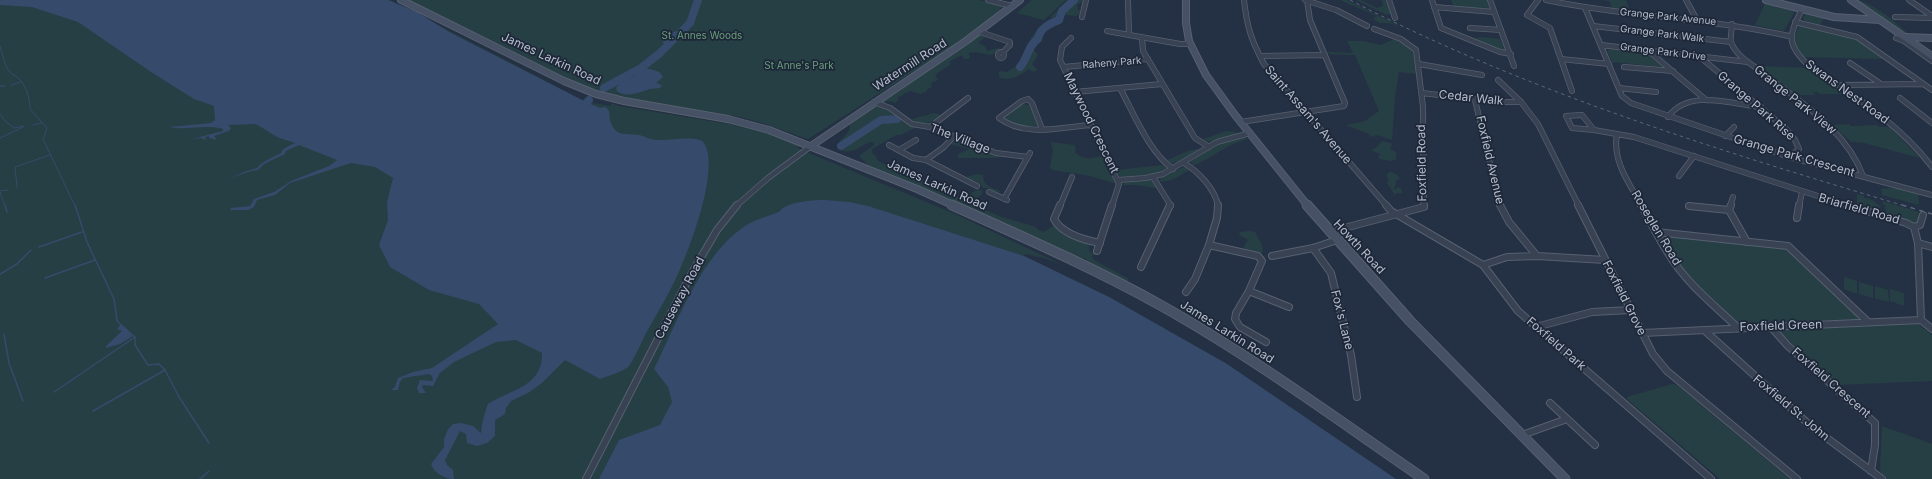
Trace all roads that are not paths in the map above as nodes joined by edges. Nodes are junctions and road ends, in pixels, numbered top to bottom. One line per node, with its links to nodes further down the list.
1 (401, 0): 101 (main road, James Larkin Road)
2 (988, 0): 18 (street)
3 (1020, 0): 18 (main road, Watermill Road)
4 (1086, 0): 23 (street)
5 (1128, 0): 38 (street)
6 (1186, 0): 46 (main road, Howth Road)
7 (1244, 0): 52 (street, Saint Assam's Avenue)
8 (1306, 0): 31 (street); 51 (street)
9 (1389, 0): 26 (street)
10 (1432, 0): 19 (street)
11 (1490, 0): 22 (street)
12 (1538, 0): 56 (street)
13 (1546, 0): 20 (street, Grange Park Avenue)
14 (1686, 0): 28 (street)
15 (1766, 0): 21 (main road)
16 (1851, 0): 27 (main road)
17 (1909, 0): 25 (street)
18 (1012, 6): 37 (main road, Watermill Road)
19 (1434, 7): 22 (street); 50 (street)
20 (1585, 8): 28 (street, Grange Park Avenue); 32 (street, Grange Park Crescent)
21 (1802, 9): 27 (main road); 29 (street)
22 (1494, 12): 35 (street)
23 (1082, 17)
24 (1895, 17): 25 (street)
25 (1932, 17)
26 (1395, 18)
27 (1878, 18): 40 (main road)
28 (1697, 20): 30 (street, Grange Park Avenue)
29 (1795, 22): 39 (street); 70 (street)
30 (1732, 24): 39 (street, Grange Park Avenue); 45 (street)
31 (1366, 26)
32 (1592, 26): 45 (street, Grange Park Walk); 47 (street, Grange Park Crescent)
33 (1470, 28): 35 (street)
34 (1374, 29): 60 (street)
35 (1501, 30): 50 (street)
36 (1106, 31): 38 (street)
37 (980, 32): 49 (street); 83 (main road, Watermill Road)
38 (1128, 35): 42 (street)
39 (1789, 36): 71 (street, Swans Nest Road)
40 (1906, 37): 44 (main road); 53 (main road)
41 (1071, 38): 64 (street)
42 (1142, 38): 46 (street); 55 (street)
43 (1896, 38): 53 (street)
44 (1932, 38)
45 (1731, 42): 58 (street, Grange Park View)
46 (1190, 44): 88 (main road, Howth Road)
47 (1601, 45): 48 (street, Grange Park Drive); 61 (street, Grange Park Crescent)
48 (1650, 51): 54 (street, Grange Park Drive); 65 (street)
49 (1002, 53)
50 (1511, 54): 62 (street)
51 (1325, 55): 52 (street); 86 (street)
52 (1260, 56): 86 (street, Saint Assam's Avenue)
53 (1930, 56): 57 (street)
54 (1700, 57): 58 (street, Grange Park Drive); 85 (street, Grange Park Rise)
55 (1148, 59): 64 (street, Raheny Park); 68 (street)
56 (1561, 59): 61 (street); 75 (street)
57 (1932, 61)
58 (1748, 62): 111 (street, Grange Park View)
59 (1850, 63): 69 (street)
60 (1419, 64): 66 (street); 78 (street)
61 (1609, 64): 73 (street, Grange Park Crescent)
62 (1514, 66)
63 (1624, 66): 65 (street)
64 (1064, 67): 76 (street, Maywood Crescent)
65 (1673, 71): 82 (street)
66 (1482, 75)
67 (1498, 80): 84 (street, Foxfield Grove)
68 (1162, 84): 72 (street); 102 (street)
69 (1881, 84): 70 (street); 71 (street)
70 (1923, 84): 74 (street)
71 (1837, 86): 108 (street, Swans Nest Road)
72 (1120, 88): 76 (street); 109 (street)
73 (1619, 88): 77 (street); 87 (street, Grange Park Crescent)
74 (1932, 90)
75 (1572, 91)
76 (1075, 92): 90 (street, Maywood Crescent)
77 (1656, 92)
78 (1422, 93): 81 (street, Cedar Walk); 124 (street, Foxfield Road)
79 (968, 98): 91 (street)
80 (1900, 98): 89 (street)
81 (1475, 100): 84 (street, Cedar Walk); 139 (street, Foxfield Avenue)
82 (1706, 100): 85 (street); 87 (street)
83 (874, 102): 91 (street, The Village); 101 (main road, Watermill Road)
84 (1521, 102): 140 (street, Foxfield Grove)
85 (1762, 108): 105 (street, Grange Park Rise)
86 (1304, 113): 88 (street); 124 (street, Saint Assam's Avenue)
87 (1668, 117): 98 (street, Grange Park Crescent)
88 (1241, 122): 95 (main road, Howth Road)
89 (1932, 123)
90 (1091, 125): 93 (street); 114 (street, Maywood Crescent)
91 (930, 127): 97 (street, The Village)
92 (1734, 127): 98 (street, Grange Park Crescent)
93 (1042, 129): 93 (street)
94 (1594, 130): 94 (street, Briarfield Road); 96 (street, Briarfield Road)
95 (1250, 133): 102 (street); 128 (main road, Howth Road)
96 (1617, 134): 104 (street, Briarfield Road); 129 (street, Roseglen Road)
97 (954, 136): 106 (street); 118 (street, The Village)
98 (1725, 136): 105 (street, Grange Park Crescent)
99 (916, 140): 103 (street)
100 (889, 145): 103 (street)
101 (811, 146): 162 (street, Causeway Road); 163 (main road, James Larkin Road)
102 (1208, 147): 107 (street)
103 (899, 150): 106 (street)
104 (1694, 156): 110 (street); 119 (street, Briarfield Road)
105 (1790, 157): 111 (street, Grange Park Crescent)
106 (926, 160): 116 (street)
107 (1184, 162): 109 (street); 134 (street)
108 (1932, 167)
109 (1173, 169): 113 (street)
110 (1679, 176)
111 (1863, 176): 115 (street)
112 (1072, 177): 132 (street)
113 (1153, 177): 114 (street); 142 (street)
114 (1118, 180): 132 (street)
115 (1878, 180): 117 (street); 120 (street)
116 (977, 186)
117 (1879, 187)
118 (988, 192)
119 (1802, 192): 126 (street, Briarfield Road); 127 (street, Briarfield Road)
120 (1932, 194)
121 (1733, 197): 123 (street)
122 (1689, 206): 123 (street)
123 (1729, 210): 131 (street)
124 (1398, 215): 128 (street, Foxfield Road); 141 (street, Foxfield Park)
125 (1923, 215): 127 (street)
126 (1797, 218)
127 (1914, 227): 133 (street)
128 (1329, 232): 130 (main road, Howth Road)
129 (1656, 232): 131 (street); 151 (street, Roseglen Road)
130 (1337, 240): 136 (street); 159 (main road, Howth Road)
131 (1747, 242): 148 (street)
132 (1100, 243): 137 (street)
133 (1918, 243): 135 (street); 147 (street)
134 (1209, 245): 143 (street); 144 (street)
135 (1932, 247)
136 (1313, 248): 138 (street); 156 (street, Fox's Lane)
137 (1097, 251)
138 (1272, 256)
139 (1537, 256): 140 (street); 141 (street)
140 (1605, 260): 146 (street, Foxfield Grove)
141 (1482, 265): 150 (street, Foxfield Park)
142 (1141, 267)
143 (1186, 292)
144 (1249, 292): 145 (street); 155 (street)
145 (1289, 307)
146 (1631, 310): 150 (street); 154 (street, Foxfield Grove)
147 (1921, 320): 148 (street, Foxfield Green); 152 (street)
148 (1868, 322): 149 (street, Foxfield Green)
149 (1770, 326): 151 (street, Foxfield Green); 161 (street, Foxfield Crescent)
150 (1536, 327): 165 (street, Foxfield Park)
151 (1737, 327): 153 (street, Foxfield Green)
152 (1932, 328)
153 (1704, 330): 154 (street, Foxfield Green); 161 (street, Foxfield St. John)
154 (1642, 333): 166 (street, Foxfield Grove)
155 (1266, 342)
156 (1357, 397)
157 (1550, 403): 158 (street)
158 (1567, 419): 159 (street); 160 (street)
159 (1522, 435): 164 (main road, Howth Road)
160 (1595, 445)
161 (1871, 471): 167 (street, Foxfield St. John)
162 (586, 479)
163 (1424, 479)
164 (1566, 479)
165 (1711, 479)
166 (1797, 479)
167 (1882, 479)

